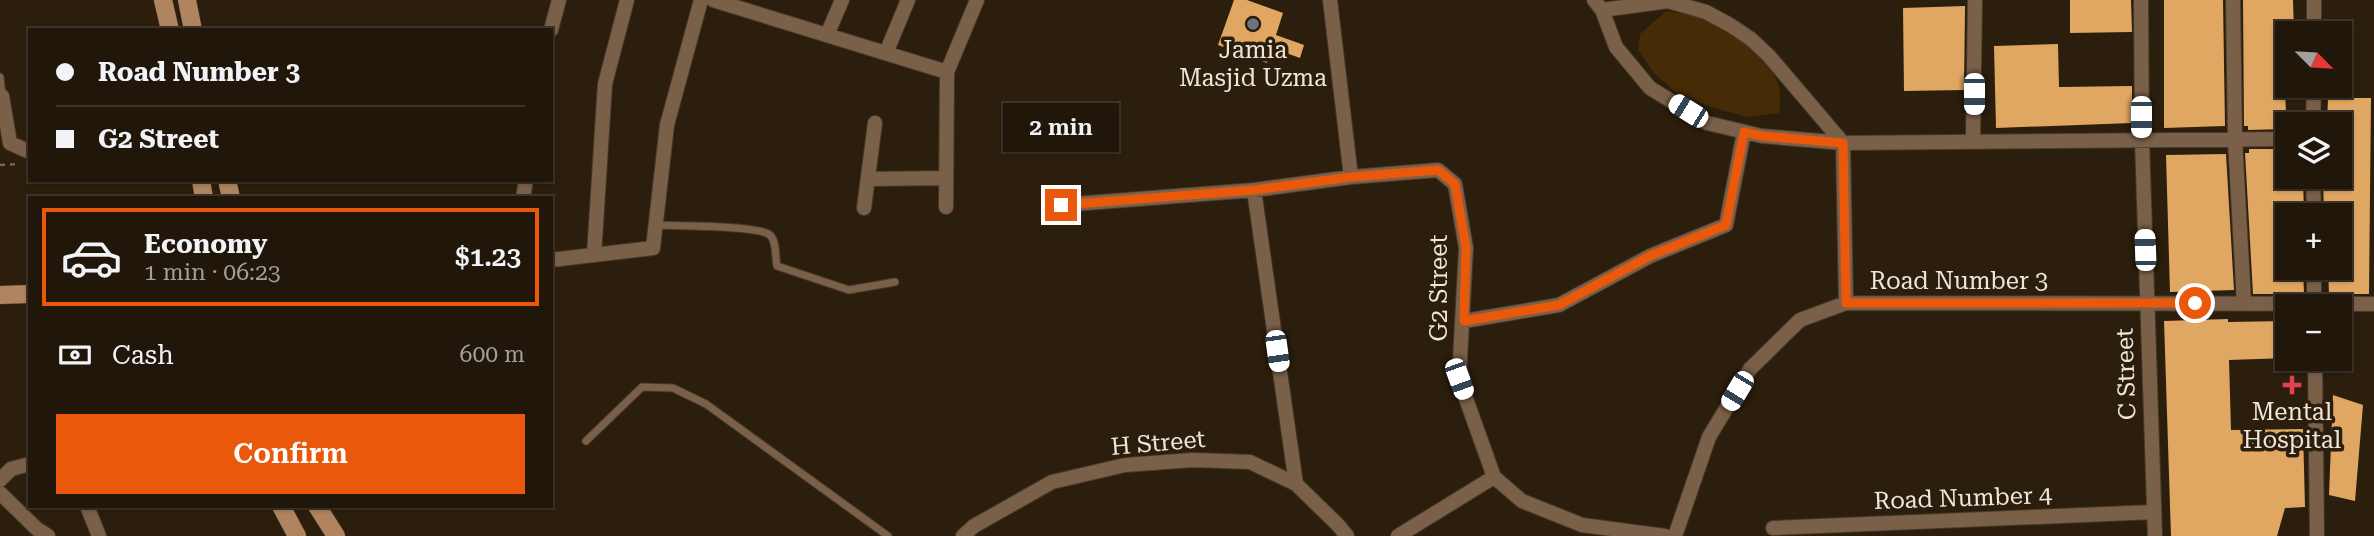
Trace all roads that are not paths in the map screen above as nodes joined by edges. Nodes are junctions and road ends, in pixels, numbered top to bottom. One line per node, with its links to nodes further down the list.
1 (163, 0): 19 (main road)
2 (187, 0): 20 (main road)
3 (559, 0): 21 (street)
4 (627, 0): 43 (street)
5 (701, 0): 42 (street)
6 (713, 0): 17 (street)
7 (766, 0): 17 (street)
8 (842, 0): 22 (street)
9 (908, 0): 23 (street)
10 (977, 0): 24 (street)
11 (1330, 0): 35 (street)
12 (1975, 0): 30 (street)
13 (2141, 0): 31 (street, C Street)
14 (2233, 0): 32 (street)
15 (2314, 0): 18 (street)
16 (1598, 5): 28 (street); 33 (street)
17 (759, 14): 22 (street)
18 (2314, 21)
19 (170, 28)
20 (193, 28)
21 (552, 28)
22 (827, 35): 23 (street)
23 (886, 54): 24 (street)
24 (947, 72): 36 (street)
25 (0, 77): 26 (lane)
26 (1, 96): 34 (street)
27 (876, 123): 37 (street)
28 (1744, 132): 33 (street); 54 (street)
29 (2275, 139): 32 (street)
30 (1973, 140): 31 (street); 33 (street)
31 (2142, 140): 32 (street); 50 (street, C Street)
32 (2235, 140): 49 (street)
33 (1843, 143): 48 (street)
34 (28, 151)
35 (1351, 177): 38 (street, G2 Street); 54 (street, G2 Street)
36 (946, 178): 37 (street); 40 (street)
37 (868, 179): 41 (street)
38 (1254, 190): 39 (street, G2 Street); 60 (street)
39 (1061, 205)
40 (946, 207)
41 (864, 208)
42 (655, 225): 43 (street); 45 (lane)
43 (594, 255): 44 (street)
44 (553, 260)
45 (895, 282)
46 (28, 294): 47 (main road)
47 (0, 295)
48 (1846, 303): 50 (street, Road Number 3); 77 (street, Road Number 3)
49 (2244, 303): 50 (street, Road Number 3); 51 (street, Road Number 3)
50 (2147, 304): 65 (street, C Street)
51 (2275, 304)
52 (2352, 304): 53 (street, Road Number 3)
53 (2374, 304)
54 (1464, 321): 58 (street, G2 Street)
55 (2315, 371): 79 (street)
56 (586, 441): 72 (lane)
57 (28, 465): 59 (street)
58 (1494, 477): 75 (street); 76 (street)
59 (0, 480)
60 (1296, 484): 73 (street, H Street); 74 (street, H Street)
61 (0, 493): 68 (street)
62 (88, 508): 69 (street)
63 (282, 508): 70 (main road)
64 (318, 508): 71 (main road)
65 (2154, 512): 67 (street, Road Number 4); 78 (street, C Street)
66 (1773, 528): 67 (street, Road Number 4)
67 (1888, 530)
68 (48, 536)
69 (99, 536)
70 (297, 536)
71 (336, 536)
72 (888, 536)
73 (963, 536)
74 (1347, 536)
75 (1398, 536)
76 (1665, 536)
77 (1675, 536)
78 (2155, 536)
79 (2318, 536)

